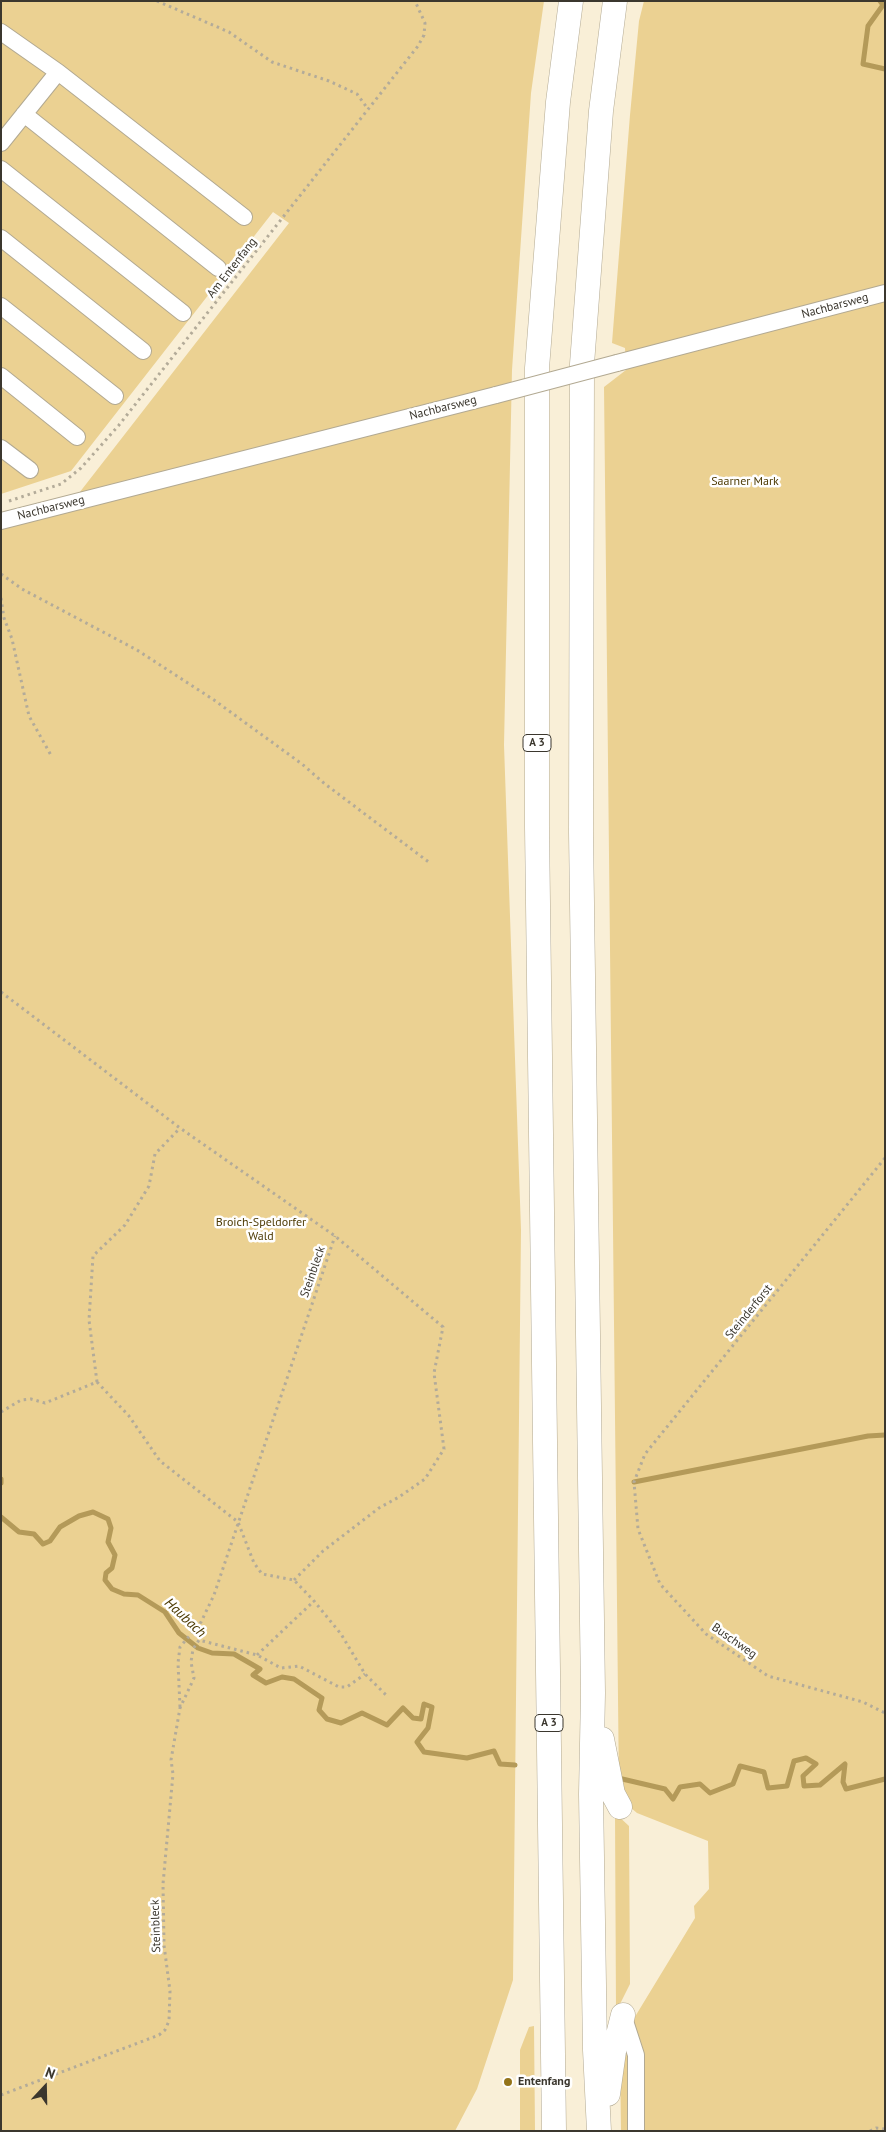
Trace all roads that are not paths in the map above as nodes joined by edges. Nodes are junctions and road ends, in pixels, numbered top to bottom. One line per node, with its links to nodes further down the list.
1 (571, 1): 24 (highway, A 3)
2 (615, 1): 21 (highway)
3 (4, 40): 4 (lane)
4 (58, 72): 5 (lane); 8 (lane)
5 (24, 114): 6 (lane); 10 (lane)
6 (1, 143)
7 (1, 169): 13 (lane)
8 (244, 217)
9 (1, 238): 14 (lane)
10 (218, 268)
11 (885, 293): 20 (lane, Nachbarsweg, bridge)
12 (1, 306): 16 (lane)
13 (182, 313)
14 (143, 351)
15 (1, 376): 17 (lane)
16 (114, 396)
17 (77, 437)
18 (1, 448): 19 (lane)
19 (30, 470)
20 (1, 521)
21 (593, 1693): 22 (highway); 25 (highway)
22 (620, 1807)
23 (623, 2015): 26 (highway); 27 (lane)
24 (554, 2131)
25 (599, 2131)
26 (604, 2131)
27 (636, 2131)

